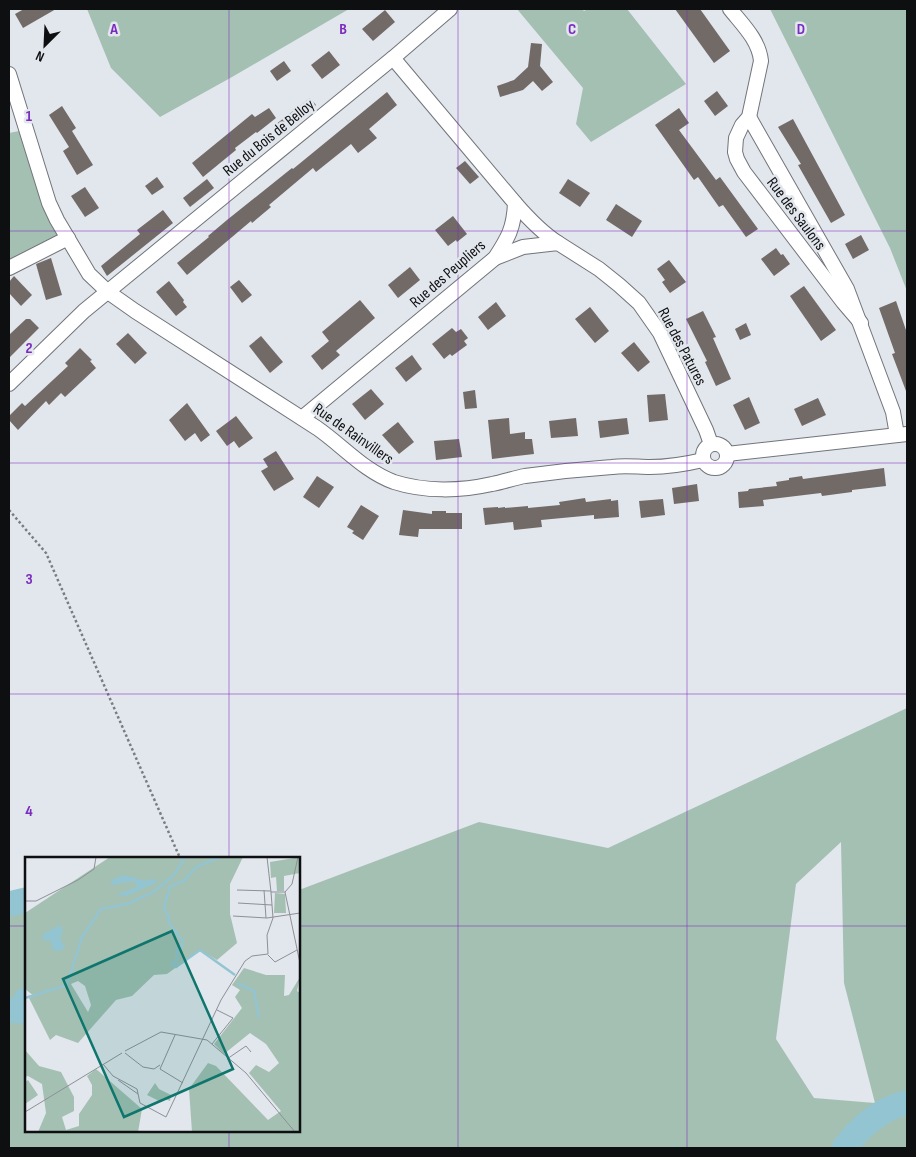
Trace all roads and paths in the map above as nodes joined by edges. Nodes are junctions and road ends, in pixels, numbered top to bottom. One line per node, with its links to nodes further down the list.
1 (450, 9): 3 (street, Rue du Bois de Belloy)
2 (730, 9): 6 (street, Rue des Saulons)
3 (393, 58): 7 (street); 12 (street, Rue du Bois de Belloy)
4 (9, 74): 5 (street, Rue de Rainvillers)
5 (11, 91): 8 (street, Rue de Rainvillers)
6 (749, 117): 13 (street, Rue des Saulons); 13 (street, Rue des Saulons)
7 (515, 204): 9 (street, Rue des Patures); 10 (street, Rue des Peupliers)
8 (68, 238): 11 (street); 12 (street, Rue de Rainvillers)
9 (558, 243): 10 (street); 17 (street, Rue des Patures)
10 (495, 258): 15 (street, Rue des Peupliers)
11 (9, 268)
12 (108, 292): 14 (street, Rue du Bois de Belloy); 15 (street, Rue de Rainvillers)
13 (861, 323): 16 (street, Rue des Saulons)
14 (9, 384)
15 (302, 418): 19 (street, Rue de Rainvillers)
16 (902, 435): 18 (street)
17 (711, 444): 18 (street); 19 (street)
18 (727, 454): 19 (street)
19 (703, 460)
20 (9, 510): 21 (path)
21 (180, 857)

